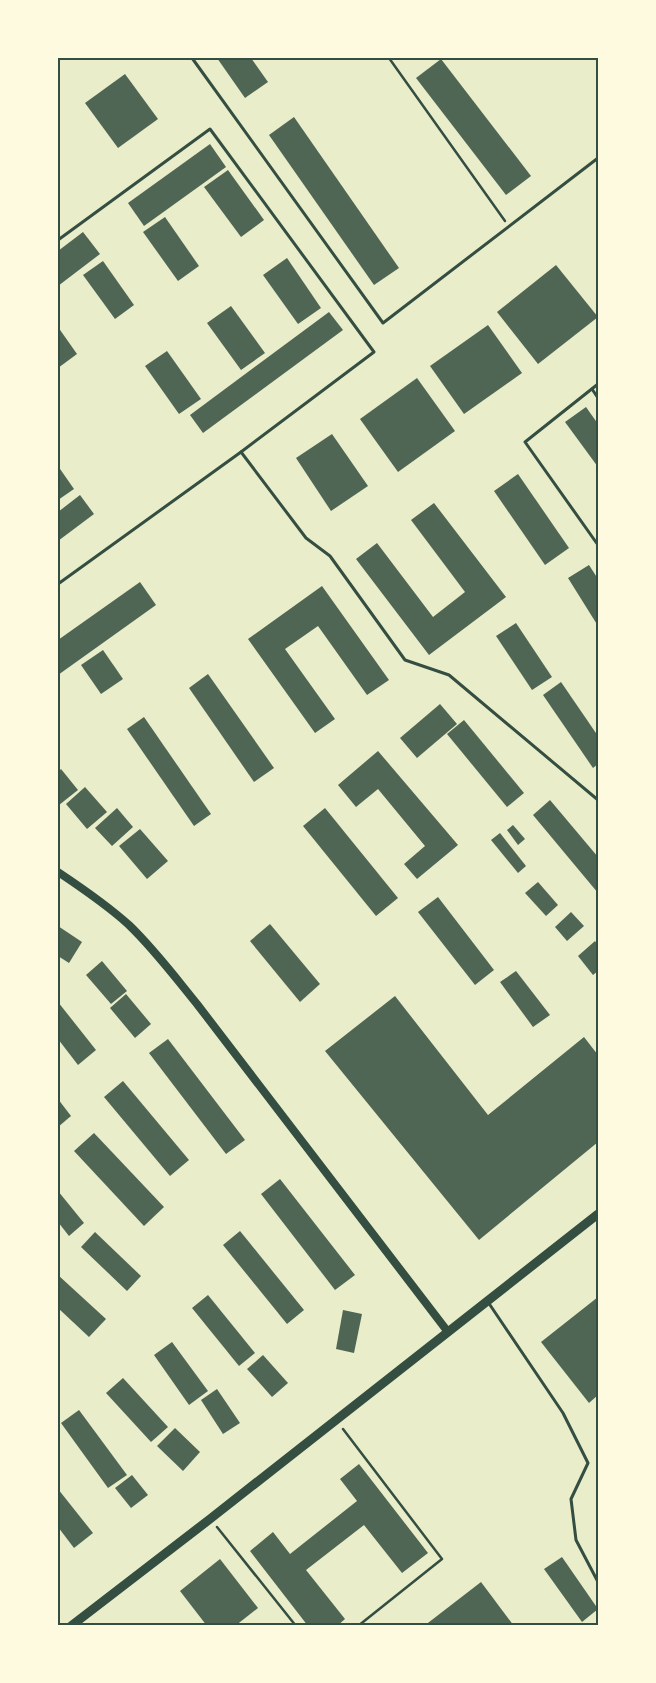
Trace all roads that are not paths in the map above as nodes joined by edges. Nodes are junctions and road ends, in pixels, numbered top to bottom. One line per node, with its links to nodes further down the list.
1 (192, 58): 2 (lane)
2 (598, 158)
3 (58, 240): 7 (lane)
4 (598, 384): 5 (lane)
5 (592, 389): 6 (lane); 8 (lane)
6 (598, 398)
7 (241, 452): 9 (lane); 10 (lane)
8 (598, 545)
9 (58, 584)
10 (598, 800)
11 (58, 872): 14 (street)
12 (598, 1214): 13 (main road)
13 (488, 1301): 14 (main road); 15 (lane)
14 (448, 1332): 16 (main road)
15 (598, 1582)
16 (70, 1626)

